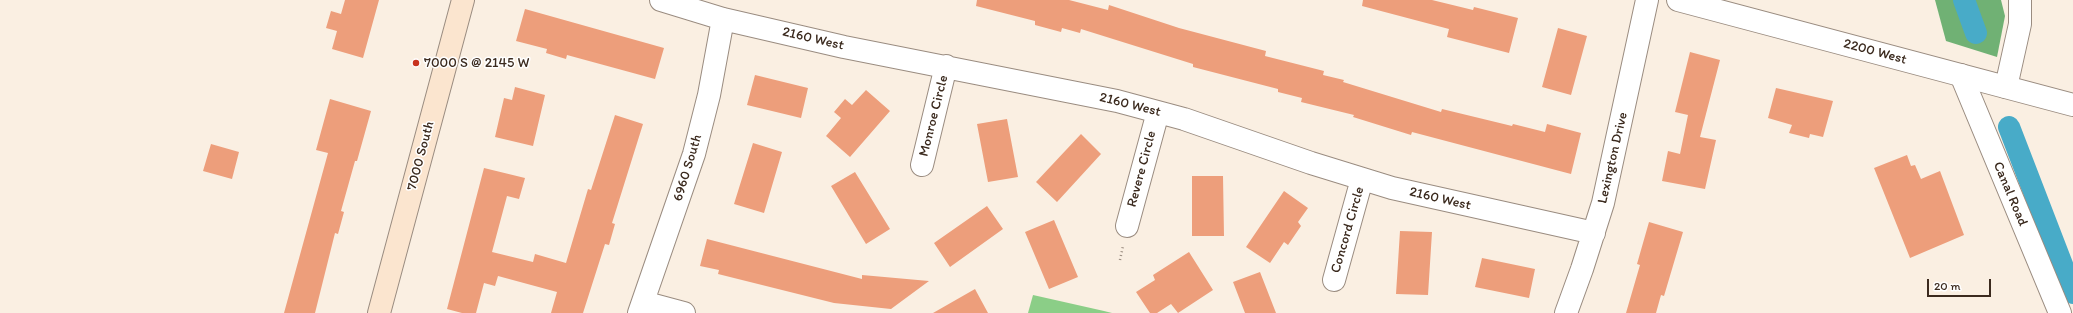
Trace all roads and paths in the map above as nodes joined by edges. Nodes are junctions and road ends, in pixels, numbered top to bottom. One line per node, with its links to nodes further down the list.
1 (463, 0): 18 (main road, 7000 South)
2 (660, 0): 6 (street, 2160 West)
3 (1647, 0): 15 (street, Lexington Drive)
4 (1678, 0): 8 (street, 2200 West)
5 (2020, 0): 9 (street)
6 (723, 18): 7 (street, 2160 West); 17 (street, 6960 South)
7 (946, 66): 11 (street, 2160 West); 12 (street, Monroe Circle)
8 (1961, 75): 9 (street, 2200 West); 21 (street, Canal Road)
9 (2006, 87): 10 (street, 2200 West)
10 (2073, 105)
11 (1158, 112): 13 (street, 2160 West); 14 (street, Revere Circle)
12 (922, 165)
13 (1362, 179): 15 (street, 2160 West); 16 (street, Concord Circle)
14 (1127, 226)
15 (1594, 233): 20 (street, Lexington Drive)
16 (1334, 280)
17 (641, 307): 19 (street)
18 (379, 313)
19 (684, 313)
20 (1566, 313)
21 (2060, 313)

